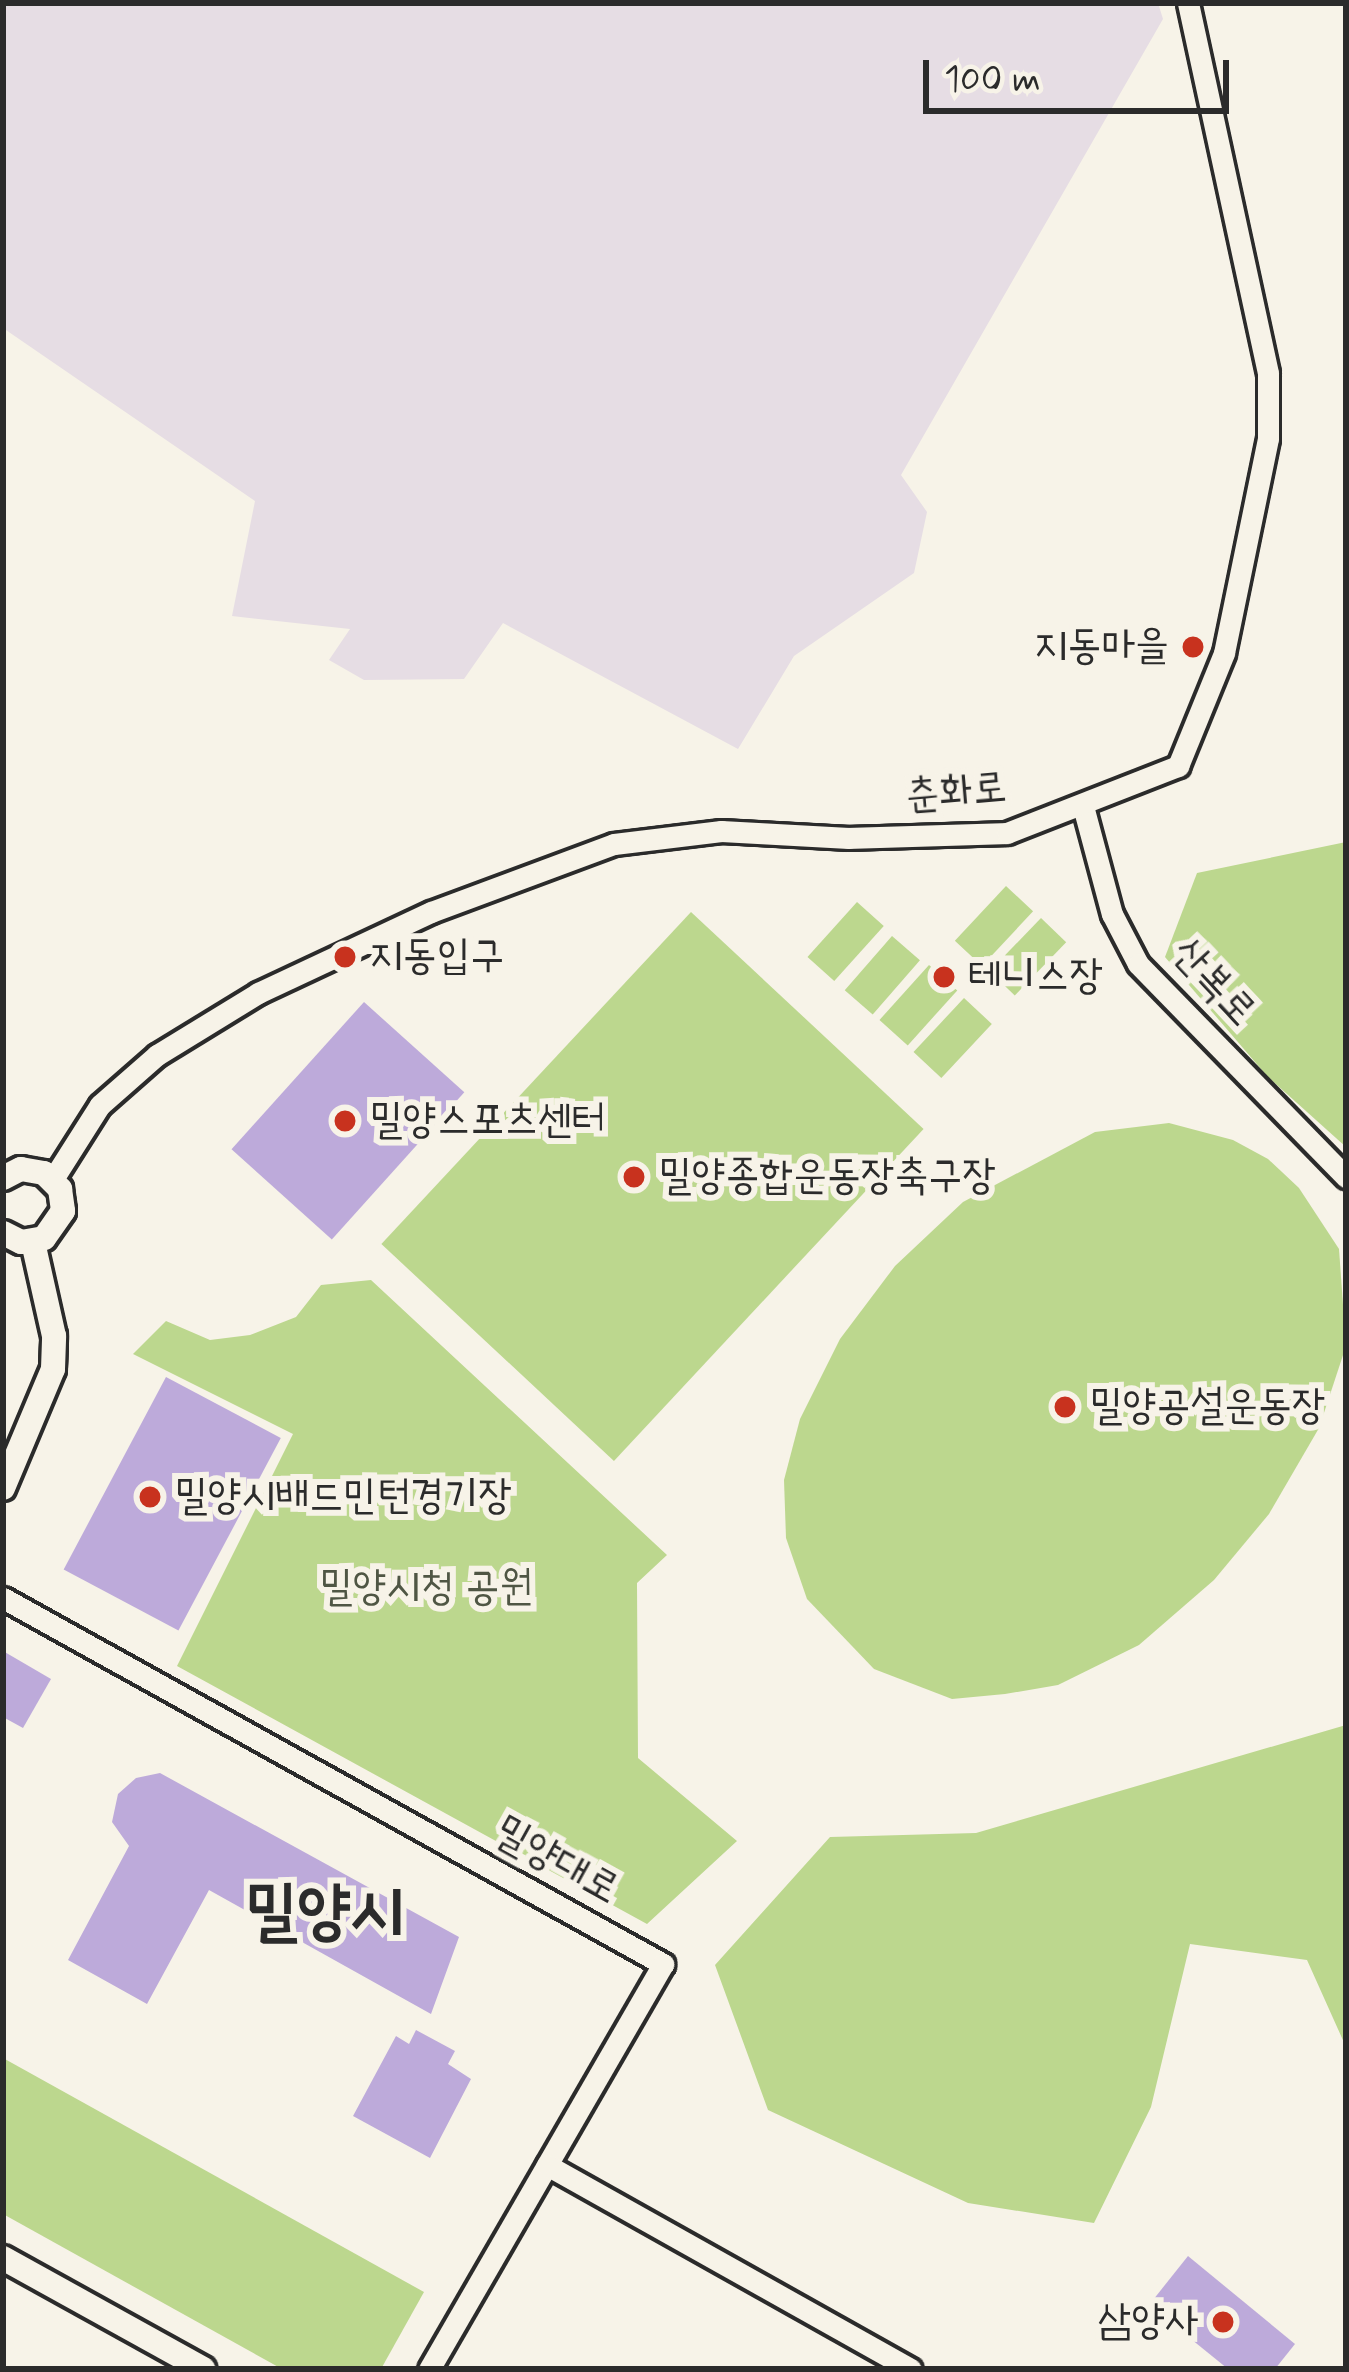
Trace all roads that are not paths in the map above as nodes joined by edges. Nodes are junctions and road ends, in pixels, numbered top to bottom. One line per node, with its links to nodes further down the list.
1 (1189, 3): 2 (street, 춘화로)
2 (1083, 806): 3 (street, 산복로); 5 (street, 춘화로)
3 (1346, 1177)
4 (3, 1178): 5 (main road)
5 (53, 1180): 7 (main road)
6 (3, 1233): 7 (main road)
7 (33, 1242): 8 (main road)
8 (3, 1488)
9 (3, 1598): 10 (street, 밀양대로)
10 (547, 2165): 12 (street); 14 (street, 밀양대로)
11 (3, 2258): 13 (main road)
12 (876, 2361): 15 (street)
13 (203, 2369)
14 (429, 2369)
15 (911, 2369)

